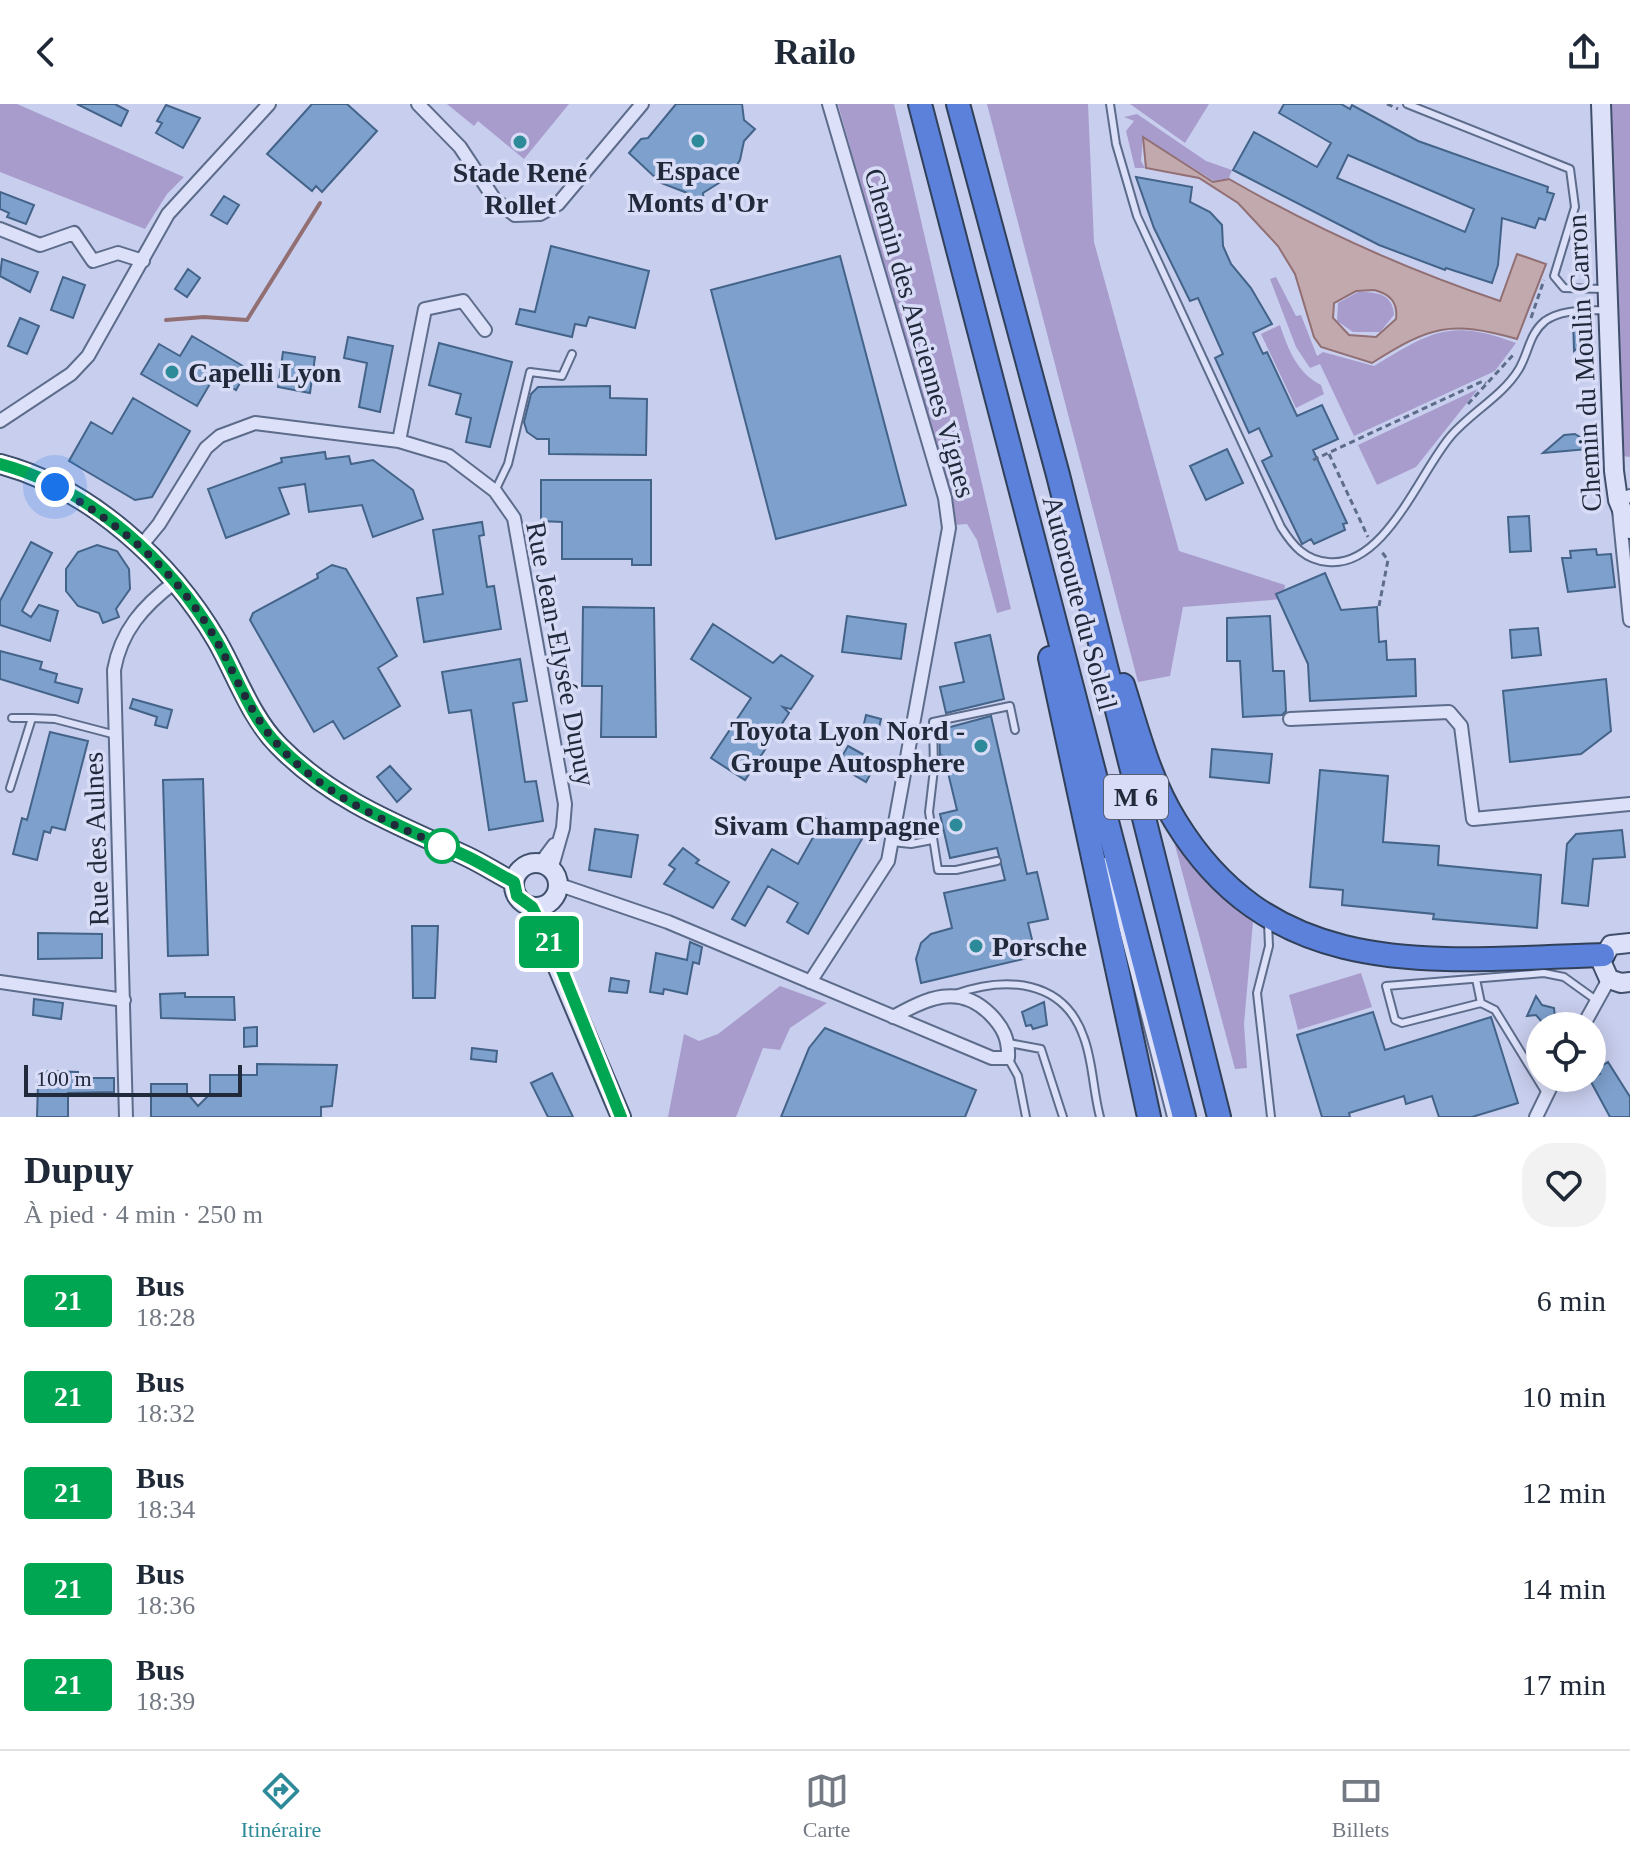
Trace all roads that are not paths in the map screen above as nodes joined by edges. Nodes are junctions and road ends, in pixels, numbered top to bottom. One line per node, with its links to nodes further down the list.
1 (269, 104): 11 (street)
2 (418, 104): 3 (street)
3 (642, 104)
4 (829, 104): 31 (street, Chemin des Anciennes Vignes)
5 (920, 104): 23 (highway, Autoroute du Soleil / M 6)
6 (958, 104): 19 (highway, Autoroute du Soleil / M 6)
7 (1110, 104): 13 (lane)
8 (1407, 104): 12 (lane)
9 (1601, 104): 12 (street, Chemin du Moulin Carron)
10 (0, 229): 11 (street)
11 (143, 261): 16 (street)
12 (1607, 289): 13 (street, Chemin du Moulin Carron)
13 (1608, 310): 21 (street, Chemin du Moulin Carron)
14 (485, 330): 17 (street)
15 (572, 354): 20 (lane)
16 (0, 421)
17 (399, 441): 20 (street, Rue Jean-Elysée Dupuy); 24 (street, Rue Jean-Elysée Dupuy)
18 (0, 464): 24 (street)
19 (1058, 475): 45 (highway); 70 (highway, Autoroute du Soleil / M 6)
20 (495, 491): 42 (street, Rue Jean-Elysée Dupuy)
21 (1624, 498): 22 (street); 26 (street, Chemin du Moulin Carron)
22 (1630, 529)
23 (1031, 538): 27 (highway); 69 (highway, Autoroute du Soleil / M 6)
24 (141, 546): 25 (street)
25 (175, 582): 34 (street, Rue des Aulnes); 43 (street)
26 (1630, 620)
27 (1055, 688): 37 (lane); 67 (highway)
28 (12, 718): 29 (lane)
29 (32, 718): 34 (lane); 35 (lane)
30 (1290, 719): 36 (street)
31 (914, 722): 32 (lane); 39 (street, Chemin des Anciennes Vignes)
32 (933, 722): 33 (lane); 38 (lane)
33 (1015, 730)
34 (116, 735): 54 (street, Rue des Aulnes)
35 (10, 788)
36 (1630, 804)
37 (1098, 835)
38 (932, 840): 39 (lane); 41 (lane)
39 (892, 842): 51 (street, Chemin des Anciennes Vignes)
40 (1102, 850): 68 (lane)
41 (997, 861)
42 (550, 873): 43 (street); 44 (street); 51 (street)
43 (517, 876): 44 (street)
44 (539, 906): 63 (street)
45 (1266, 917): 47 (highway); 71 (lane)
46 (1630, 943): 47 (street)
47 (1603, 955): 49 (street)
48 (1476, 979): 55 (lane); 56 (lane); 56 (lane)
49 (1609, 979): 52 (street); 55 (street)
50 (0, 982): 54 (street)
51 (810, 982): 58 (street)
52 (1630, 982)
53 (955, 994): 58 (street); 59 (street); 66 (lane)
54 (124, 1000): 62 (street, Rue des Aulnes)
55 (1596, 1000): 57 (street)
56 (1481, 1003): 61 (lane)
57 (1590, 1012)
58 (893, 1017): 60 (street)
59 (1009, 1043): 60 (street); 65 (lane)
60 (1008, 1058): 64 (lane)
61 (1547, 1094): 72 (street)
62 (126, 1117)
63 (621, 1117)
64 (1026, 1117)
65 (1063, 1117)
66 (1100, 1117)
67 (1149, 1117)
68 (1171, 1117)
69 (1184, 1117)
70 (1219, 1117)
71 (1271, 1117)
72 (1536, 1117)

